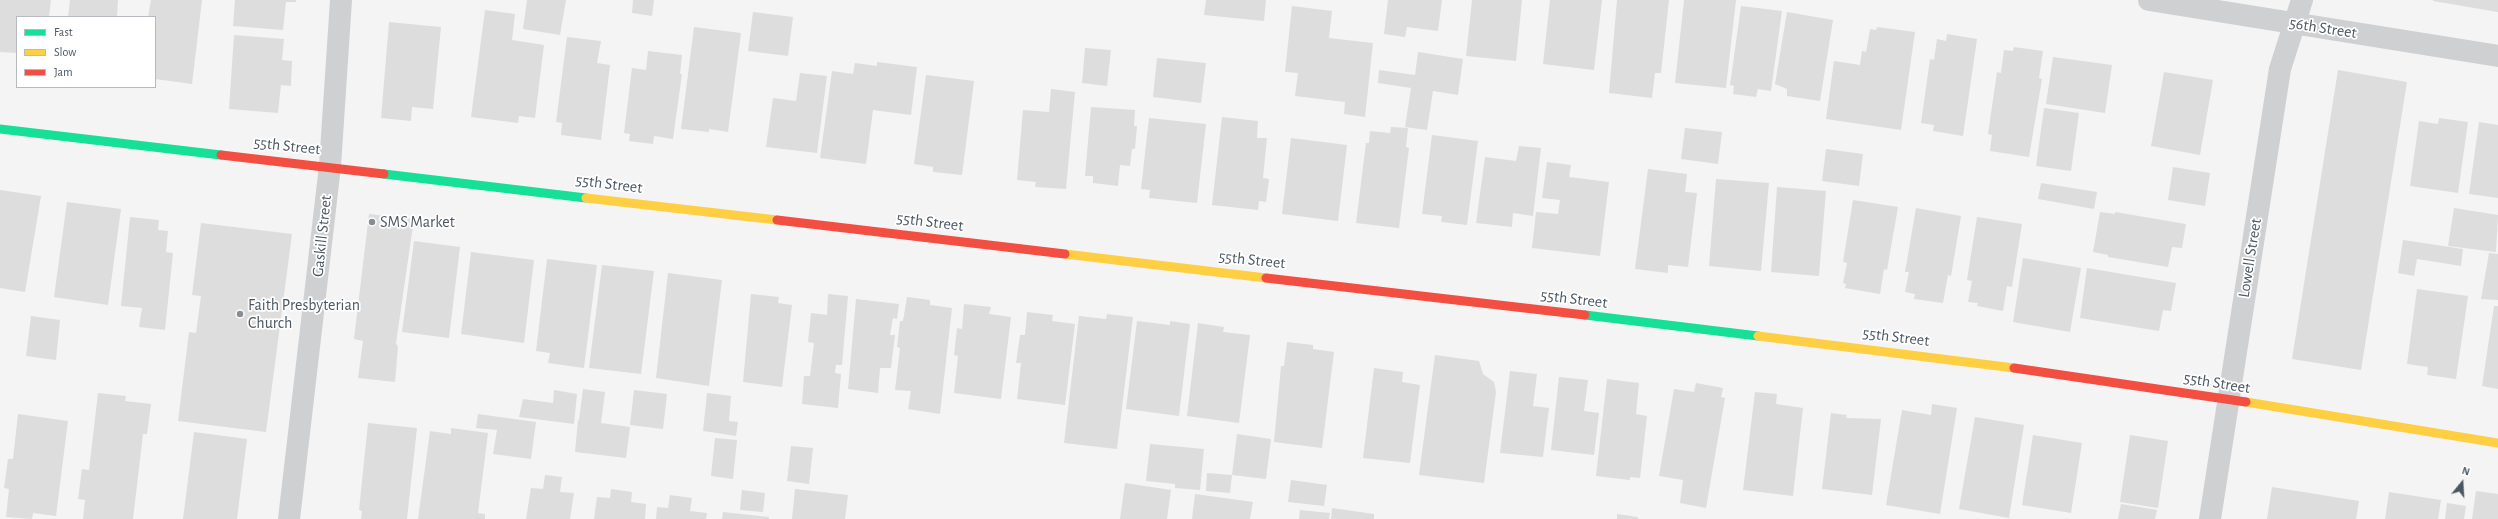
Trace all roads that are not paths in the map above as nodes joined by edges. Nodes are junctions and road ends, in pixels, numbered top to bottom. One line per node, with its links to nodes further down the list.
1 (341, 0): 7 (street, Gaskill Street)
2 (2149, 0): 4 (street, 56th Street)
3 (2302, 0): 4 (street, Lowell Street)
4 (2295, 23): 5 (street, 56th Street); 8 (street, Lowell Street)
5 (2498, 56)
6 (0, 128): 7 (street, 55th Street)
7 (330, 166): 8 (street, 55th Street); 10 (street, Gaskill Street)
8 (2228, 399): 9 (street, 55th Street); 11 (street, Lowell Street)
9 (2498, 443)
10 (289, 519)
11 (2210, 519)

